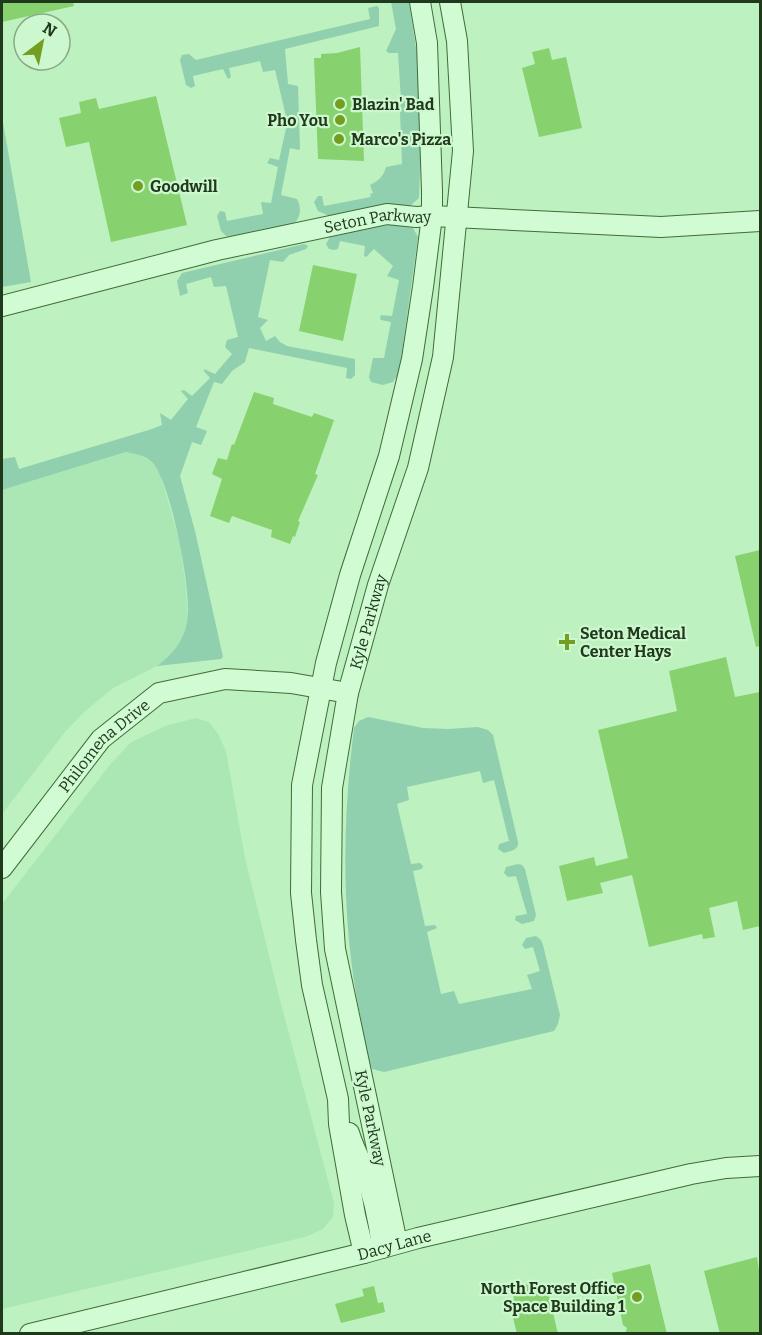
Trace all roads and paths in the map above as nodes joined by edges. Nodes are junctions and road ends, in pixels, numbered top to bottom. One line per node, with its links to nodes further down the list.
1 (420, 2): 3 (street, Kyle Parkway)
2 (450, 2): 4 (street, Kyle Parkway)
3 (432, 216): 4 (street, Seton Parkway); 6 (street, Seton Parkway); 7 (street, Kyle Parkway)
4 (456, 217): 5 (street, Seton Parkway); 8 (street, Kyle Parkway)
5 (760, 221)
6 (2, 306)
7 (320, 687): 8 (street, Philomena Drive); 9 (street, Philomena Drive); 11 (street, Kyle Parkway)
8 (348, 693): 11 (street, Kyle Parkway)
9 (2, 868)
10 (760, 1166): 11 (street, Dacy Lane)
11 (381, 1248): 12 (street, Dacy Lane)
12 (30, 1334)

